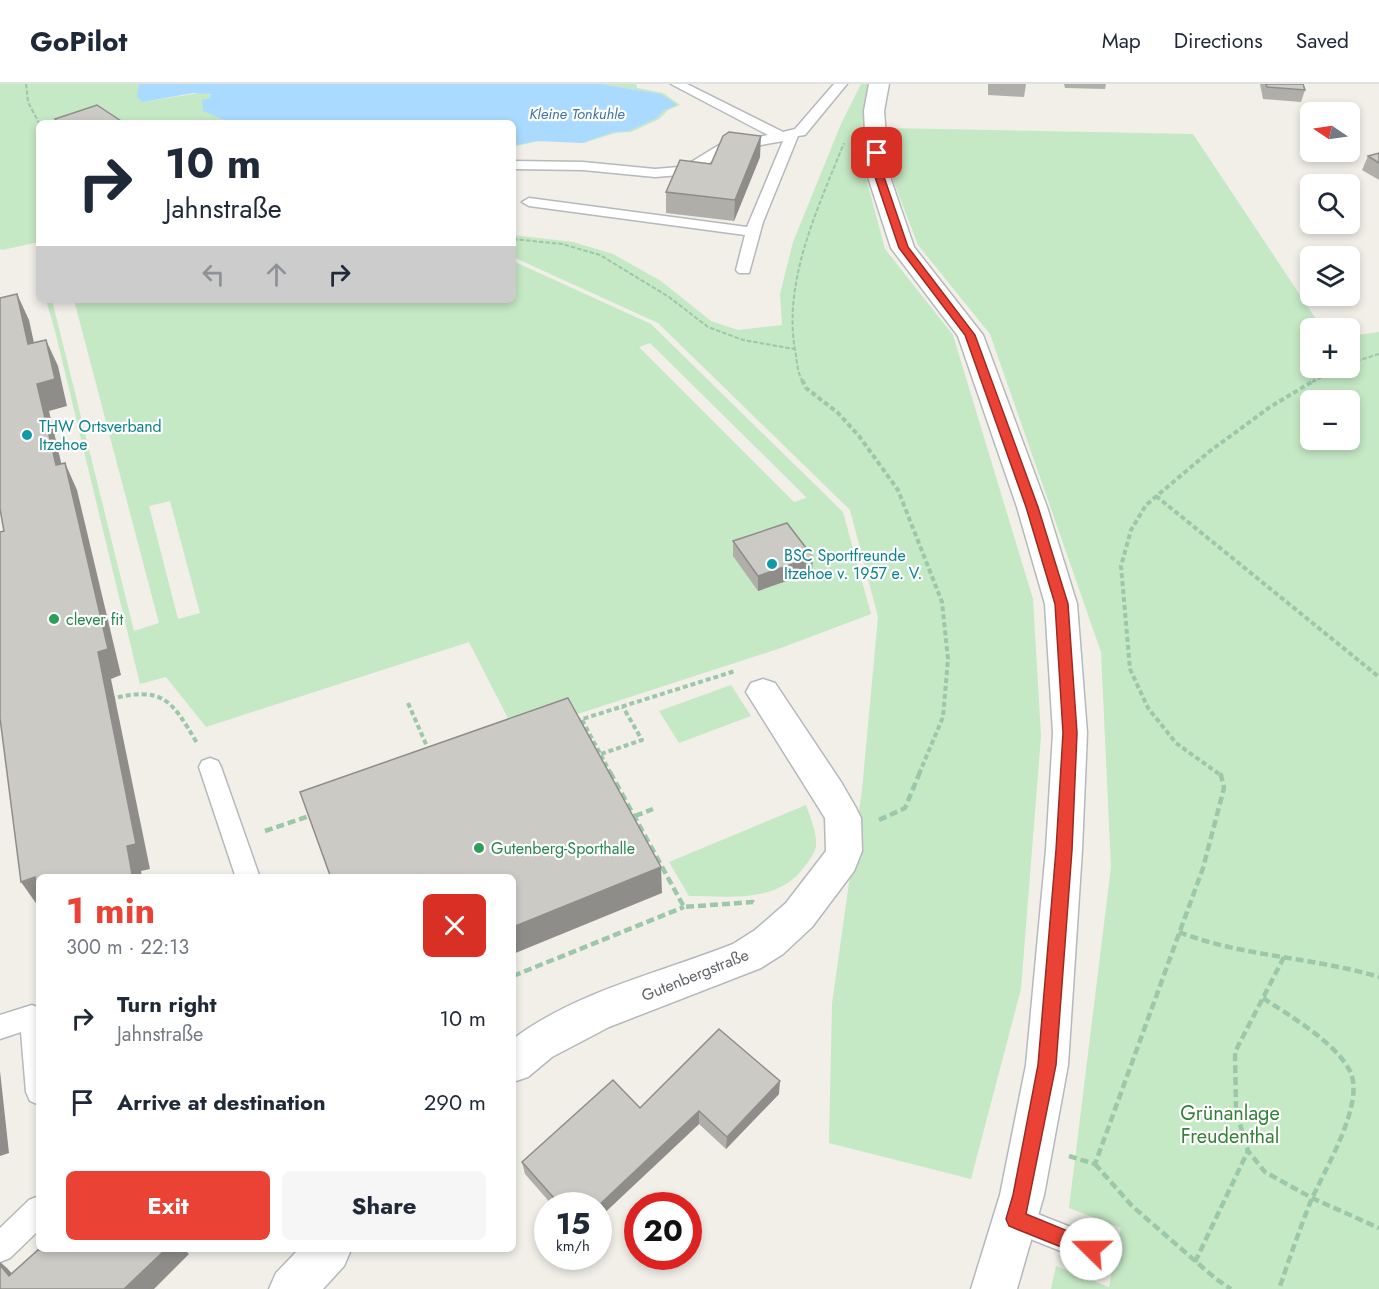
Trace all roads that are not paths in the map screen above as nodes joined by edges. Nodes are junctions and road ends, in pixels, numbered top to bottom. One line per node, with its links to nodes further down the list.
1 (677, 84): 4 (lane)
2 (841, 84): 4 (lane)
3 (879, 84): 16 (street)
4 (788, 136): 5 (lane); 7 (lane)
5 (516, 165)
6 (529, 202): 7 (lane)
7 (754, 232): 8 (lane)
8 (744, 270)
9 (763, 692): 14 (street, Gutenbergstraße)
10 (210, 767): 11 (lane)
11 (247, 874)
12 (0, 1027): 13 (lane)
13 (36, 1060)
14 (516, 1061)
15 (36, 1213): 17 (lane)
16 (1015, 1219): 18 (lane); 21 (street)
17 (0, 1248)
18 (1091, 1249)
19 (326, 1252): 20 (street)
20 (292, 1289)
21 (994, 1289)

